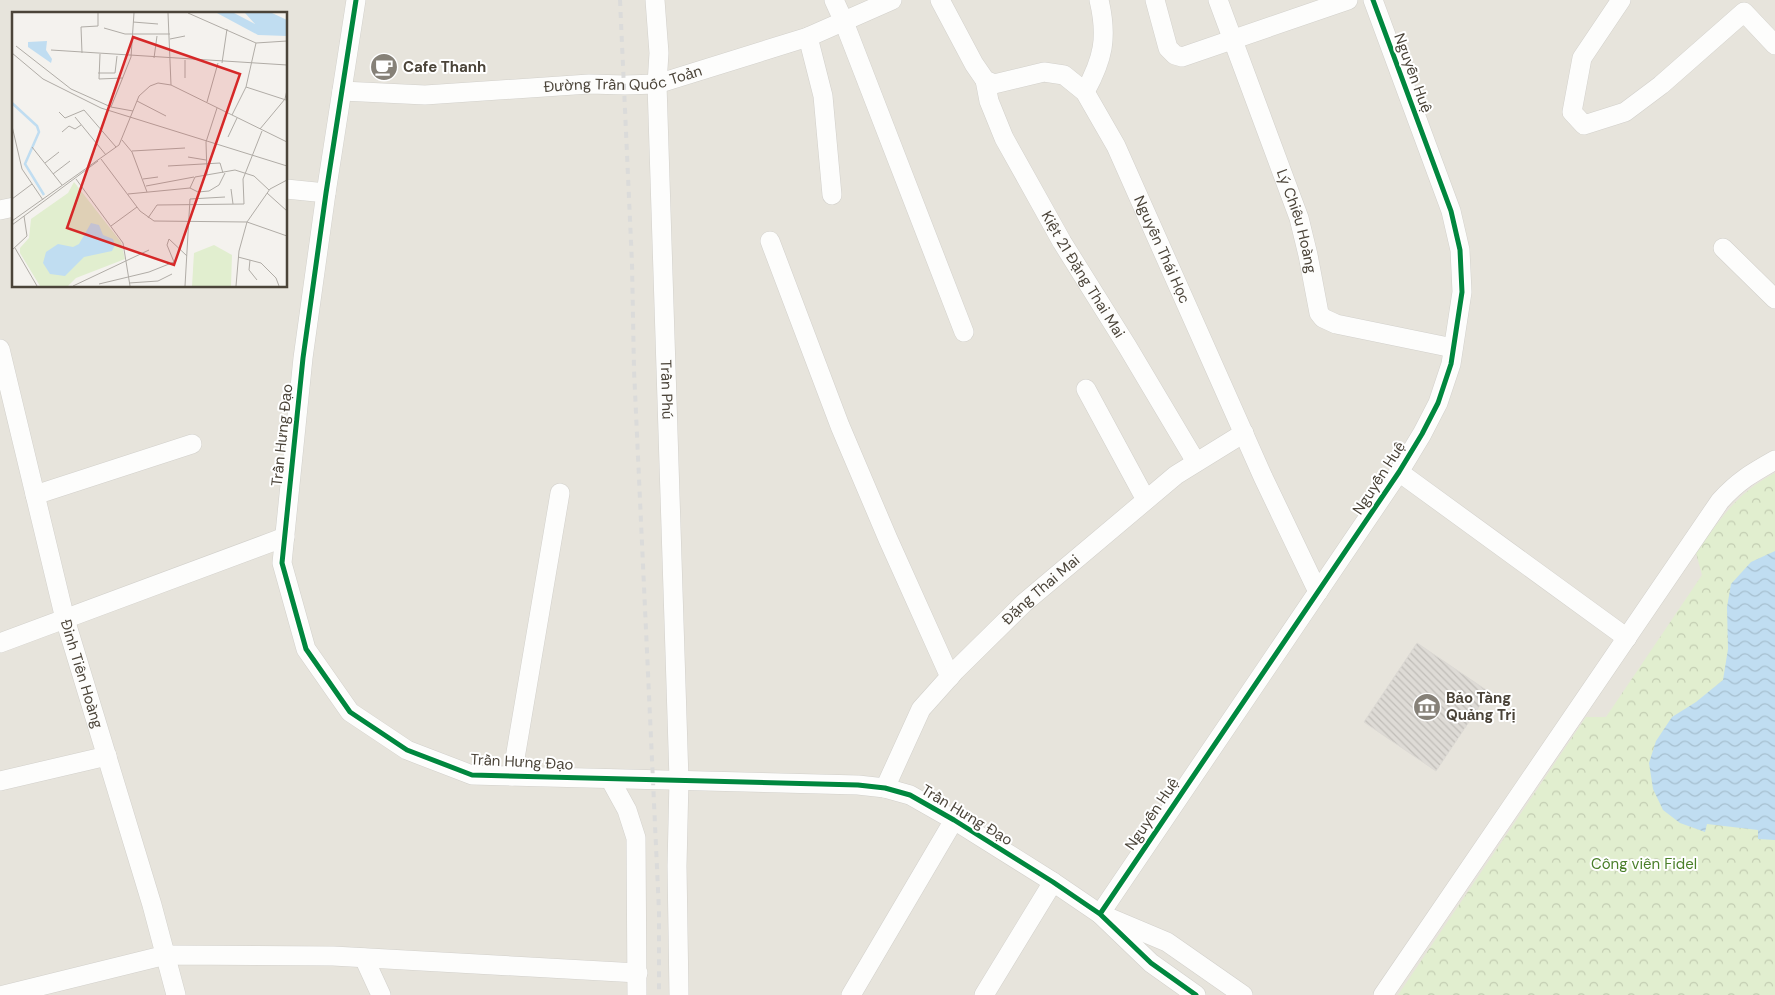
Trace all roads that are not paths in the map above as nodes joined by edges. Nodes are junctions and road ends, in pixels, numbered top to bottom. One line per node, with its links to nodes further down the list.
1 (356, 0): 18 (street, Trần Hưng Đạo)
2 (655, 0): 17 (street, Trần Phú)
3 (834, 0): 12 (street)
4 (892, 0): 12 (street, Đường Trần Quốc Toản)
5 (940, 0): 16 (street)
6 (1099, 0): 19 (street)
7 (1154, 0): 14 (street)
8 (1218, 0): 14 (street, Lý Chiêu Hoàng)
9 (1348, 0): 14 (street)
10 (1373, 0): 27 (street, Nguyễn Huệ)
11 (1622, 0): 15 (street)
12 (844, 22): 13 (street, Đường Trần Quốc Toản); 26 (street)
13 (808, 37): 17 (street, Đường Trần Quốc Toản); 22 (street)
14 (1232, 39): 27 (street, Lý Chiêu Hoàng)
15 (1775, 45)
16 (984, 80): 19 (street, Nguyễn Thái Học); 33 (street, Kiệt 21 Đặng Thai Mai)
17 (657, 84): 18 (street, Đường Trần Quốc Toản); 47 (street, Trần Phú)
18 (342, 91): 21 (street, Trần Hưng Đạo)
19 (1086, 92): 30 (street, Nguyễn Thái Học)
20 (288, 189): 21 (street)
21 (326, 192): 38 (street, Trần Hưng Đạo)
22 (832, 195)
23 (770, 242): 43 (street)
24 (1723, 248): 25 (street)
25 (1775, 299)
26 (964, 332)
27 (1453, 348): 34 (street, Nguyễn Huệ)
28 (0, 349): 36 (street, Đinh Tiên Hoàng)
29 (1086, 389): 37 (street)
30 (1244, 433): 33 (street, Đặng Thai Mai); 39 (street, Nguyễn Thái Học)
31 (192, 444): 36 (street)
32 (1775, 460): 41 (street)
33 (1196, 462): 37 (street, Đặng Thai Mai)
34 (1399, 472): 39 (street, Nguyễn Huệ); 41 (street)
35 (560, 493): 45 (street)
36 (35, 494): 40 (street, Đinh Tiên Hoàng)
37 (1146, 500): 43 (street, Đặng Thai Mai)
38 (285, 537): 40 (street); 45 (street, Trần Hưng Đạo)
39 (1318, 592): 52 (street, Nguyễn Huệ)
40 (65, 618): 42 (street); 44 (street, Đinh Tiên Hoàng)
41 (1627, 638): 65 (street)
42 (0, 643)
43 (950, 677): 49 (street, Đặng Thai Mai)
44 (107, 756): 48 (street); 53 (street, Đinh Tiên Hoàng)
45 (512, 776): 46 (street, Trần Hưng Đạo)
46 (610, 778): 47 (street, Trần Hưng Đạo); 55 (street)
47 (679, 780): 49 (street, Trần Hưng Đạo); 60 (street, Trần Phú)
48 (0, 781)
49 (885, 788): 50 (street, Trần Hưng Đạo)
50 (954, 820): 51 (street, Trần Hưng Đạo); 61 (street)
51 (1053, 882): 52 (street, Trần Hưng Đạo); 62 (street)
52 (1100, 914): 63 (street, Trần Hưng Đạo); 64 (street, Trần Hưng Đạo)
53 (166, 955): 54 (street); 56 (street); 57 (street, Đinh Tiên Hoàng)
54 (364, 958): 55 (street); 58 (street)
55 (638, 974): 59 (street)
56 (4, 995)
57 (176, 995)
58 (381, 995)
59 (637, 995)
60 (679, 995)
61 (851, 995)
62 (984, 995)
63 (1196, 995)
64 (1243, 995)
65 (1383, 995)

